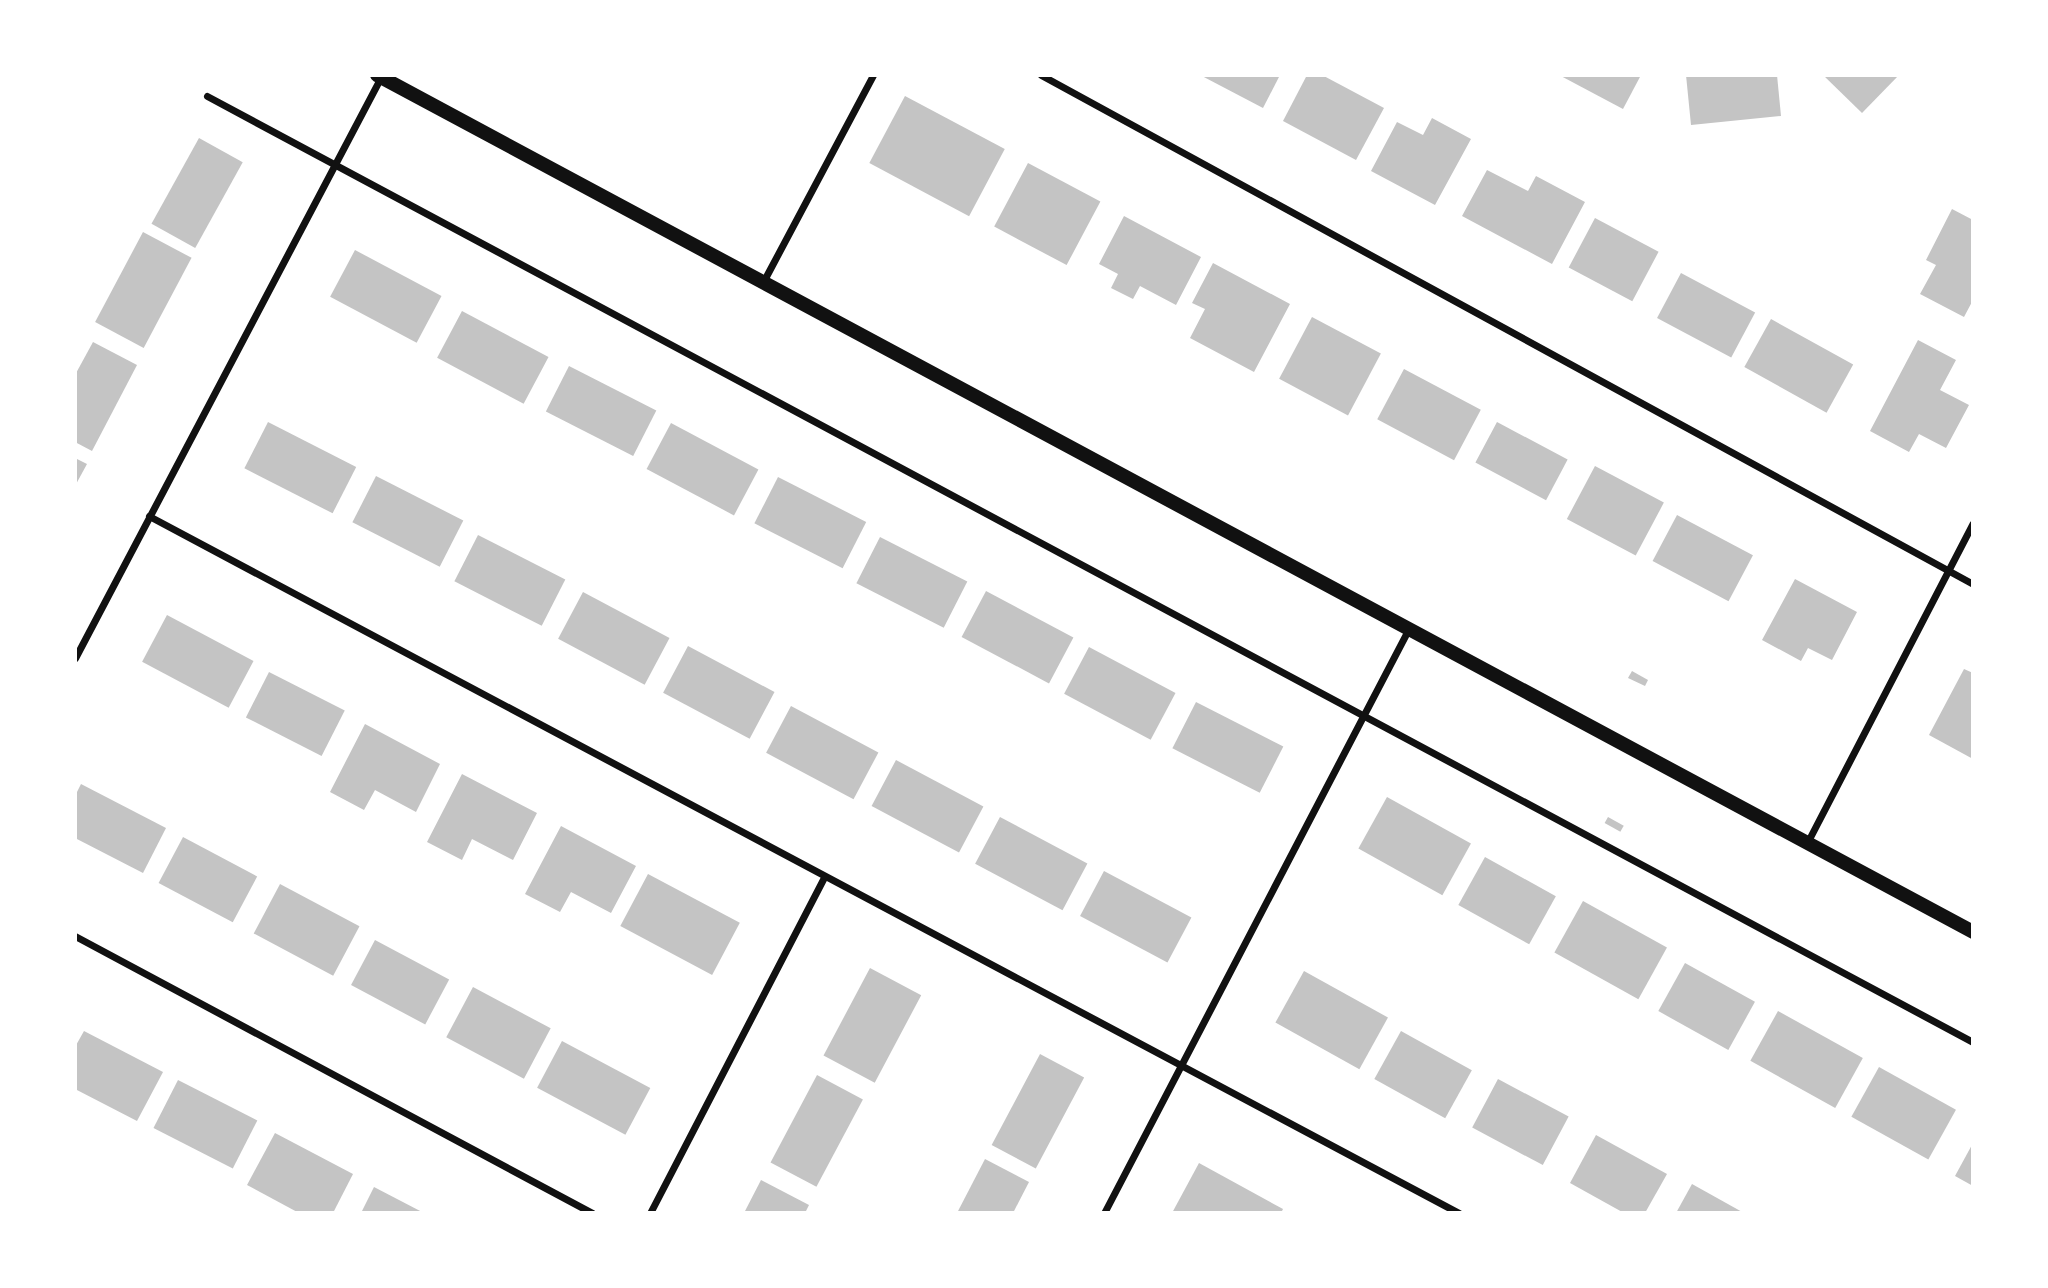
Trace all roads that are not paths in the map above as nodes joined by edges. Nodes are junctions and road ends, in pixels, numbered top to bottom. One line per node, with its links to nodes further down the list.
1 (873, 75): 6 (street)
2 (1041, 75): 9 (street)
3 (379, 76): 5 (street); 6 (main road)
4 (207, 96): 5 (street)
5 (336, 163): 7 (street); 13 (street)
6 (763, 282): 11 (main road)
7 (149, 516): 12 (street); 15 (street)
8 (1973, 523): 9 (street)
9 (1948, 571): 10 (street); 14 (street)
10 (1973, 584)
11 (1409, 628): 13 (street); 14 (main road)
12 (75, 658)
13 (1366, 718): 18 (street); 19 (street)
14 (1807, 843): 16 (main road)
15 (824, 877): 19 (street); 21 (street)
16 (1973, 932)
17 (75, 936): 20 (street)
18 (1973, 1042)
19 (1182, 1062): 22 (street); 23 (street)
20 (593, 1213)
21 (650, 1213)
22 (1104, 1213)
23 (1459, 1213)

